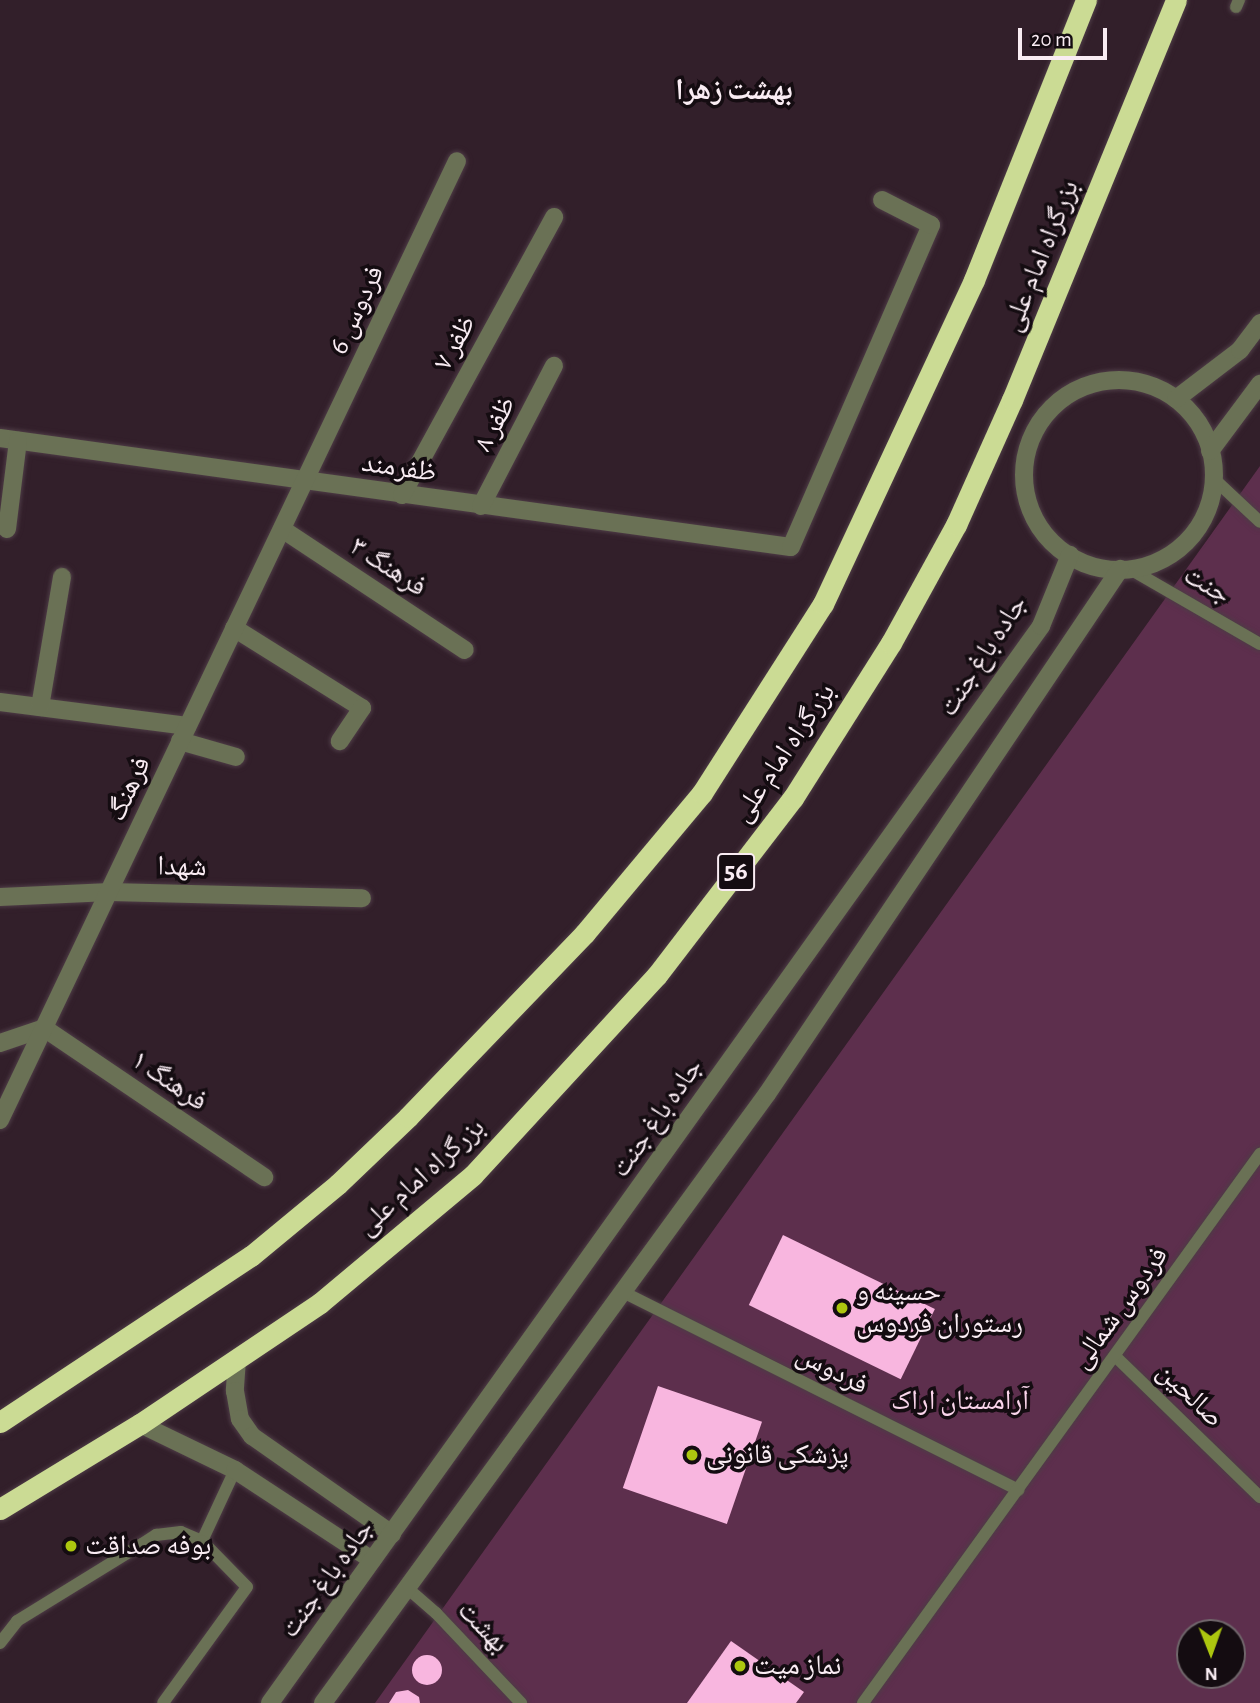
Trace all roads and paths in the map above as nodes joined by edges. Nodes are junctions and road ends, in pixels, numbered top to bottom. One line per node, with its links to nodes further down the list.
1 (1086, 0): 42 (highway, بزرگراه امام علی)
2 (1176, 0): 41 (highway, بزرگراه امام علی / 56)
3 (457, 161): 14 (street, فردوس 6)
4 (882, 200): 16 (street, ظفرمند)
5 (554, 217): 15 (street, ظفر ۷)
6 (1260, 323): 9 (street)
7 (554, 366): 16 (street, ظفر ۸)
8 (1260, 384): 12 (street)
9 (1175, 399): 12 (street); 20 (street)
10 (0, 438): 11 (street, ظفرمند)
11 (19, 441): 14 (street, ظفرمند); 18 (street)
12 (1210, 451): 13 (street)
13 (1213, 478): 17 (lane); 21 (street)
14 (305, 481): 15 (street, ظفرمند); 19 (street, فرهنگ)
15 (402, 495): 16 (street, ظفرمند)
16 (481, 506)
17 (1260, 522)
18 (7, 529)
19 (282, 529): 23 (street, فرهنگ); 25 (street, فرهنگ ۳)
20 (1070, 555): 21 (street); 48 (street, جاده باغ جنت)
21 (1125, 569): 24 (lane, جنت); 39 (street)
22 (61, 577): 27 (street)
23 (234, 628): 28 (street, فرهنگ); 29 (street)
24 (1260, 644)
25 (465, 650)
26 (0, 702): 27 (street)
27 (40, 707): 28 (street)
28 (184, 734): 30 (street); 31 (street, فرهنگ)
29 (340, 741)
30 (236, 757)
31 (110, 892): 32 (street, شهدا); 33 (street, شهدا); 34 (street, فرهنگ)
32 (0, 897)
33 (362, 898)
34 (44, 1028): 35 (street); 36 (street, فرهنگ); 38 (street, فرهنگ ۱)
35 (0, 1043)
36 (0, 1120)
37 (1259, 1157): 40 (lane, فردوس شمالی)
38 (264, 1177)
39 (625, 1293): 45 (lane, فردوس); 51 (street)
40 (1116, 1357): 45 (lane, فردوس شمالی); 46 (lane, صالحین)
41 (237, 1359): 43 (highway, بزرگراه امام علی / 56); 48 (street)
42 (0, 1422)
43 (140, 1424): 44 (street); 47 (highway, بزرگراه امام علی / 56)
44 (235, 1470): 49 (lane); 50 (street)
45 (1018, 1490): 57 (lane, فردوس شمالی)
46 (1260, 1497)
47 (0, 1509)
48 (392, 1534): 50 (street, جاده باغ جنت)
49 (202, 1541): 52 (lane); 53 (lane)
50 (372, 1560): 54 (street, جاده باغ جنت)
51 (406, 1587): 55 (street); 56 (lane, بهشت)
52 (0, 1643)
53 (163, 1703)
54 (270, 1703)
55 (323, 1703)
56 (521, 1703)
57 (863, 1703)

